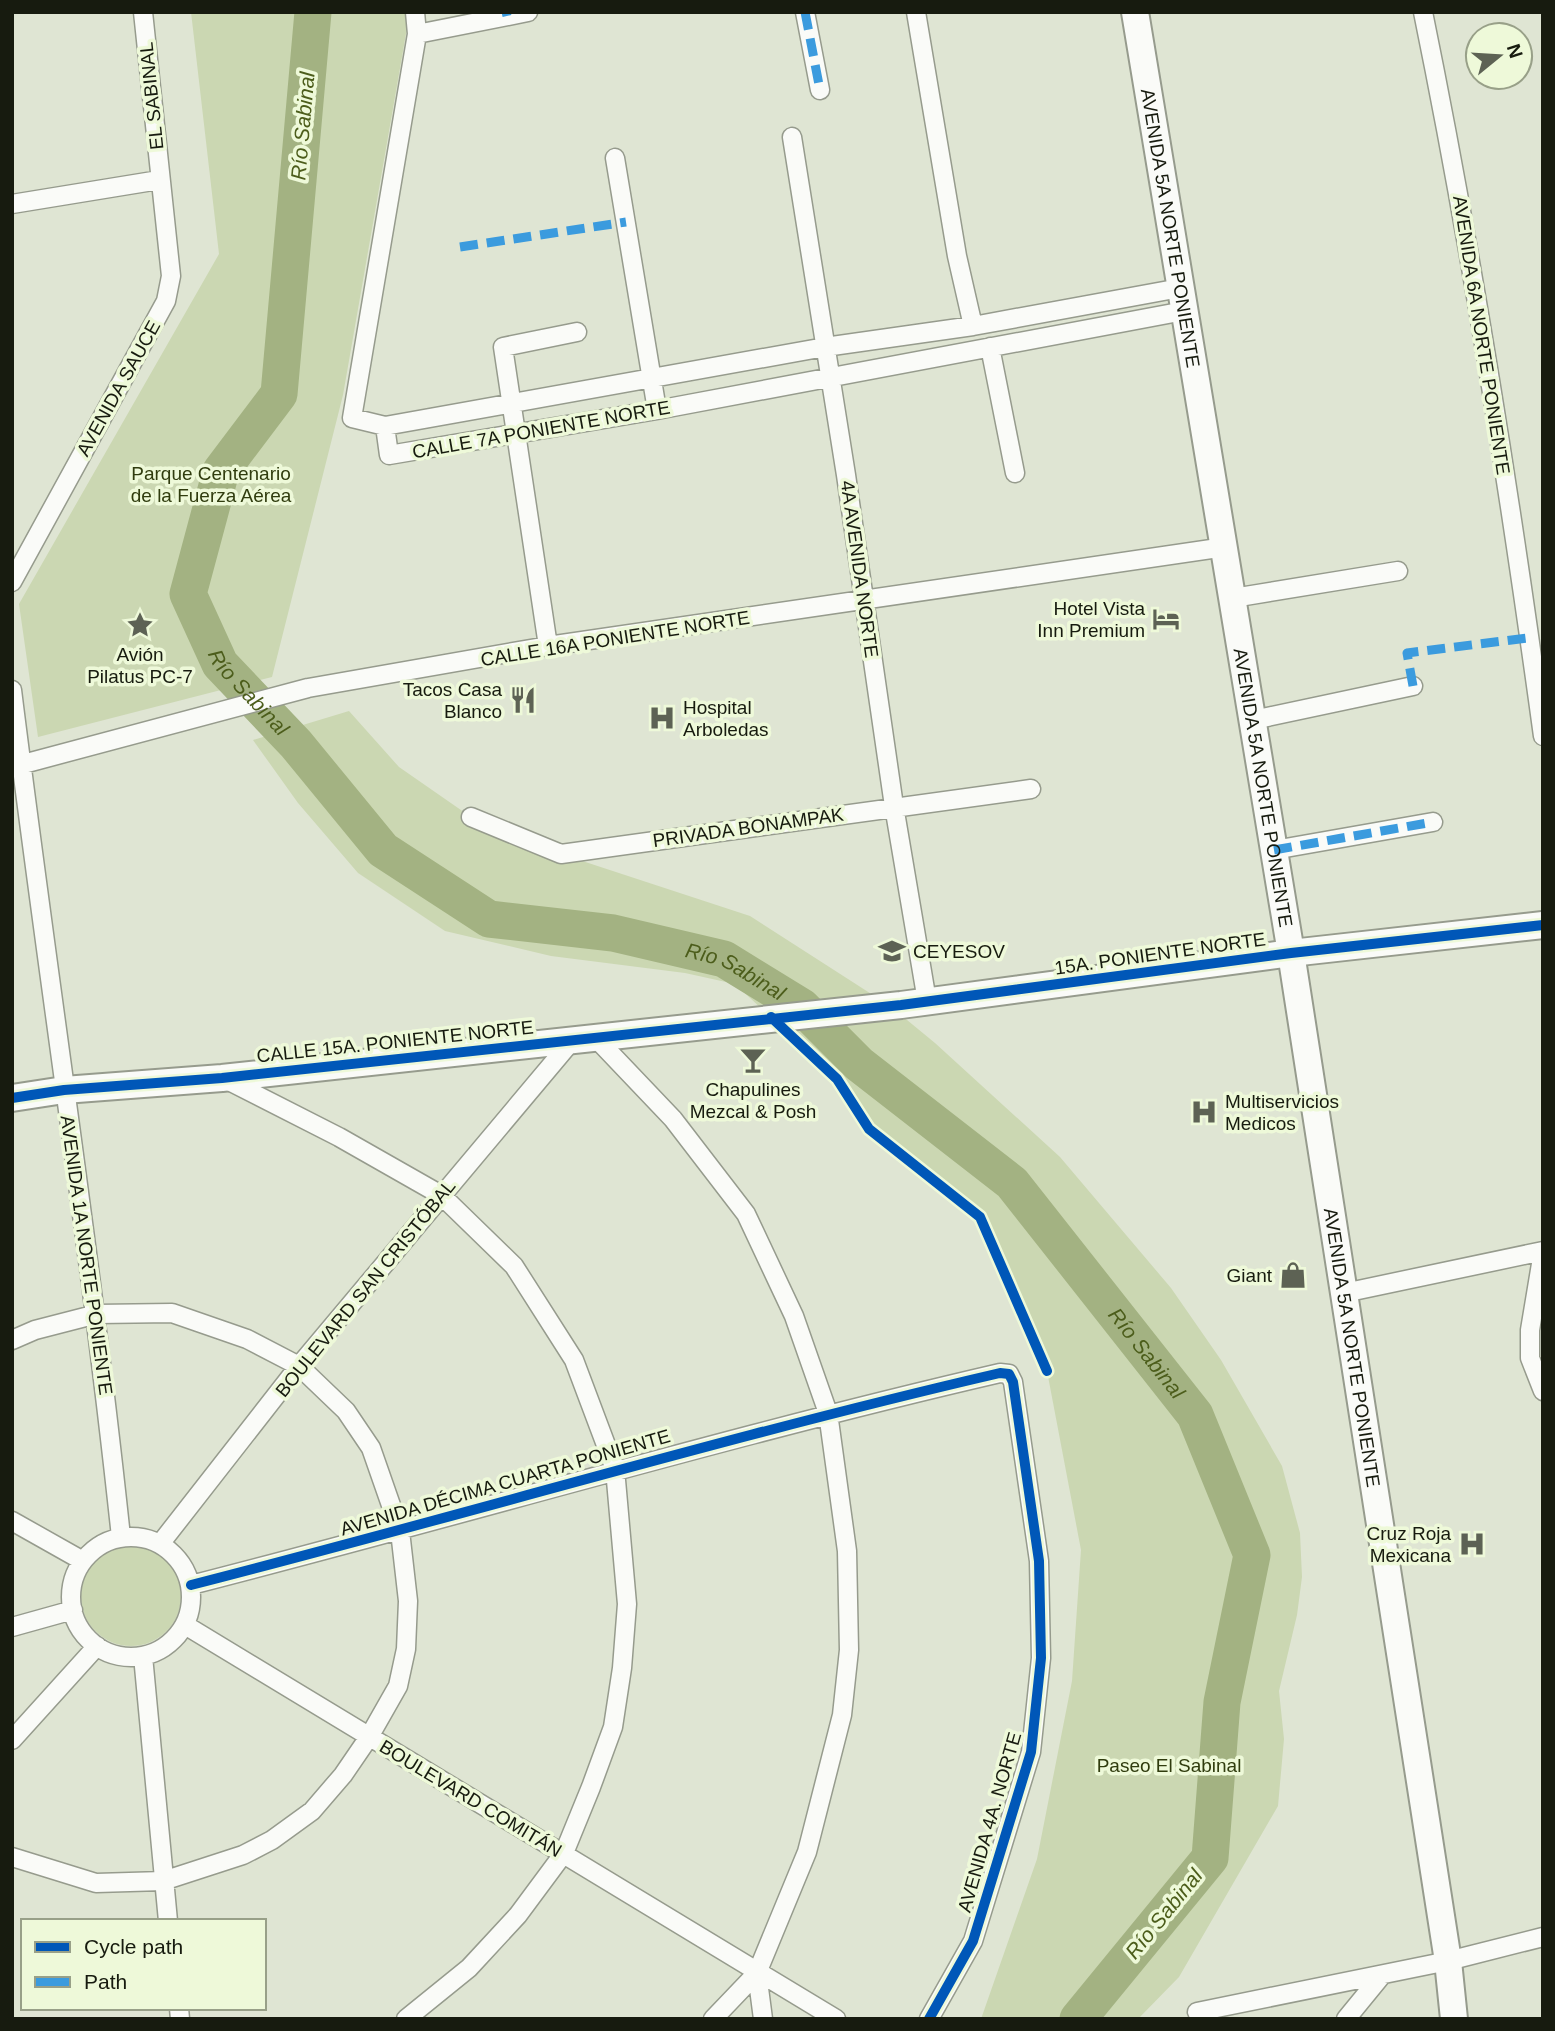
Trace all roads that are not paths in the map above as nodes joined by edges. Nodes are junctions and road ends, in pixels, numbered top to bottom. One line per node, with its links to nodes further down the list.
1 (143, 12): 13 (street, EL SABINAL)
2 (415, 12): 9 (street)
3 (528, 12): 8 (street)
4 (805, 12): 10 (street)
5 (916, 12): 16 (street)
6 (1135, 12): 15 (main road, AVENIDA 5A NORTE PONIENTE)
7 (1423, 12): 33 (street, AVENIDA 6A NORTE PONIENTE)
8 (506, 14): 9 (street)
9 (417, 34): 24 (street)
10 (820, 90)
11 (792, 137): 18 (street, 4A AVENIDA NORTE)
12 (615, 158): 21 (street)
13 (159, 180): 14 (street); 29 (street, AVENIDA SAUCE)
14 (12, 204)
15 (1182, 299): 16 (street, CALLE 7A PONIENTE NORTE); 19 (street, CALLE 7A PONIENTE NORTE); 27 (main road, AVENIDA 5A NORTE PONIENTE)
16 (973, 326): 18 (street, CALLE 7A PONIENTE NORTE)
17 (577, 332): 22 (street)
18 (825, 347): 20 (street, 4A AVENIDA NORTE); 21 (street, CALLE 7A PONIENTE NORTE)
19 (990, 347): 20 (street, CALLE 7A PONIENTE NORTE); 26 (street)
20 (830, 376): 23 (street, CALLE 7A PONIENTE NORTE); 31 (street, 4A AVENIDA NORTE)
21 (652, 378): 22 (street, CALLE 7A PONIENTE NORTE); 23 (street)
22 (512, 404): 24 (street, CALLE 7A PONIENTE NORTE); 25 (street)
23 (657, 410): 25 (street, CALLE 7A PONIENTE NORTE)
24 (385, 426): 25 (street, CALLE 7A PONIENTE NORTE)
25 (517, 434): 32 (street)
26 (1015, 473)
27 (1225, 547): 30 (main road, AVENIDA 5A NORTE PONIENTE); 31 (street, CALLE 16A PONIENTE NORTE)
28 (1398, 571): 30 (street)
29 (12, 582)
30 (1233, 598): 36 (main road, AVENIDA 5A NORTE PONIENTE)
31 (864, 601): 32 (street, CALLE 16A PONIENTE NORTE); 40 (street, 4A AVENIDA NORTE)
32 (548, 646): 38 (street, CALLE 16A PONIENTE NORTE)
33 (1538, 659): 37 (street, AVENIDA 6A NORTE PONIENTE)
34 (1413, 686): 36 (street)
35 (12, 690): 38 (street, AVENIDA 1A NORTE PONIENTE)
36 (1253, 720): 43 (main road, AVENIDA 5A NORTE PONIENTE)
37 (1543, 736)
38 (17, 767): 50 (street, AVENIDA 1A NORTE PONIENTE)
39 (1031, 789): 40 (street, PRIVADA BONAMPAK)
40 (894, 806): 41 (street, PRIVADA BONAMPAK); 46 (street, 4A AVENIDA NORTE)
41 (471, 817)
42 (1433, 822): 43 (street)
43 (1274, 850): 45 (main road, AVENIDA 5A NORTE PONIENTE)
44 (1543, 925): 45 (main road, 15A. PONIENTE NORTE)
45 (1291, 953): 46 (main road, 15A. PONIENTE NORTE); 54 (main road, AVENIDA 5A NORTE PONIENTE)
46 (927, 1001): 47 (main road, 15A. PONIENTE NORTE)
47 (781, 1017): 48 (main road, CALLE 15A. PONIENTE NORTE)
48 (584, 1036): 49 (main road, CALLE 15A. PONIENTE NORTE); 52 (street, BOULEVARD SAN CRISTÓBAL); 59 (street)
49 (222, 1078): 50 (main road, CALLE 15A. PONIENTE NORTE); 52 (street)
50 (64, 1090): 51 (main road, CALLE 15A. PONIENTE NORTE); 55 (street, AVENIDA 1A NORTE PONIENTE)
51 (12, 1098)
52 (441, 1195): 57 (street, BOULEVARD SAN CRISTÓBAL); 60 (street)
53 (1543, 1251): 54 (street); 58 (street)
54 (1344, 1293): 79 (main road, AVENIDA 5A NORTE PONIENTE)
55 (97, 1314): 56 (street); 57 (street); 63 (street, AVENIDA 1A NORTE PONIENTE)
56 (12, 1340)
57 (299, 1366): 62 (street); 64 (street, BOULEVARD SAN CRISTÓBAL)
58 (1543, 1391)
59 (828, 1413): 60 (street, AVENIDA DÉCIMA CUARTA PONIENTE); 80 (street); 87 (street, AVENIDA 4A. NORTE)
60 (615, 1469): 62 (street, AVENIDA DÉCIMA CUARTA PONIENTE); 74 (street)
61 (12, 1521): 65 (street)
62 (400, 1531): 66 (street, AVENIDA DÉCIMA CUARTA PONIENTE); 72 (street)
63 (121, 1537): 64 (street); 65 (street)
64 (160, 1544): 66 (street)
65 (83, 1561): 67 (street)
66 (191, 1585): 68 (street)
67 (73, 1610): 69 (street); 70 (street)
68 (185, 1625): 71 (street); 72 (street, BOULEVARD COMITÁN)
69 (12, 1627)
70 (97, 1646): 71 (street); 73 (street)
71 (144, 1656): 76 (street)
72 (369, 1737): 74 (street, BOULEVARD COMITÁN); 76 (street)
73 (12, 1741)
74 (564, 1853): 80 (street, BOULEVARD COMITÁN); 83 (street)
75 (12, 1857): 76 (street)
76 (163, 1881): 77 (street)
77 (168, 1919)
78 (1543, 1937): 79 (street)
79 (1448, 1961): 81 (street); 89 (main road, AVENIDA 5A NORTE PONIENTE)
80 (757, 1973): 84 (street); 85 (street); 86 (street)
81 (1382, 1975): 82 (street); 88 (street)
82 (1197, 2012)
83 (406, 2019)
84 (713, 2019)
85 (763, 2019)
86 (836, 2019)
87 (929, 2019)
88 (1346, 2019)
89 (1454, 2019)

